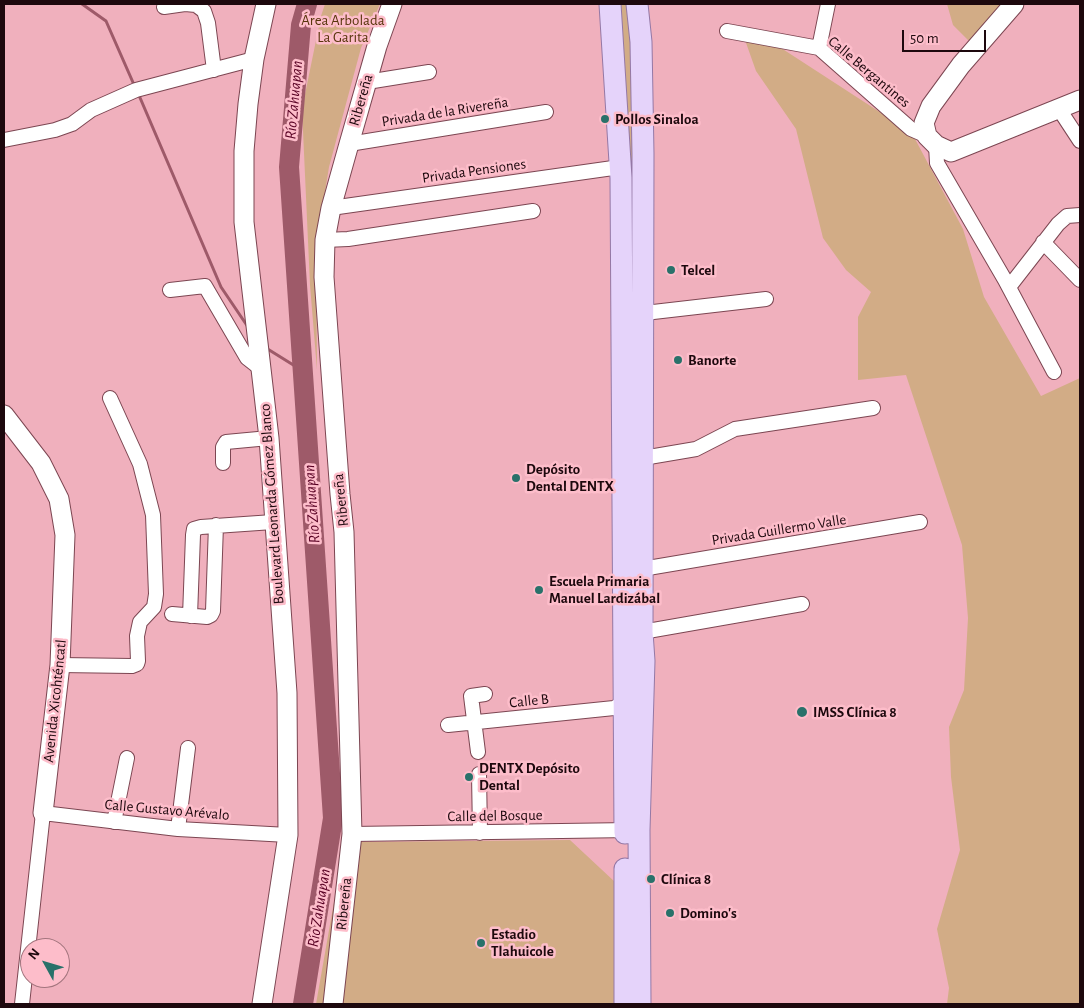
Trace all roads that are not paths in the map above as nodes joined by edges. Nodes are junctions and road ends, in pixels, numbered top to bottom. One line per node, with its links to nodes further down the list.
1 (266, 4): 10 (street, Boulevard Leonarda Gómez Blanco)
2 (392, 4): 13 (street, Ribereña)
3 (610, 4): 21 (main road)
4 (637, 4): 31 (main road)
5 (828, 4): 9 (street)
6 (1014, 4): 18 (street)
7 (164, 8): 11 (street)
8 (728, 31): 9 (street, Calle Bergantines)
9 (819, 48): 18 (street, Calle Bergantines)
10 (254, 59): 11 (street); 32 (street, Boulevard Leonarda Gómez Blanco)
11 (214, 70): 17 (street)
12 (429, 72): 13 (street)
13 (367, 82): 20 (street, Ribereña)
14 (1080, 100): 15 (street)
15 (1059, 109): 18 (street); 19 (street)
16 (546, 112): 20 (street, Privada de la Rivereña)
17 (4, 140)
18 (931, 141): 28 (street)
19 (1080, 141)
20 (349, 144): 22 (street, Ribereña)
21 (620, 167): 22 (street, Privada Pensiones); 31 (main road)
22 (331, 208): 25 (street, Ribereña)
23 (533, 211): 25 (street)
24 (1080, 215): 26 (street)
25 (325, 240): 62 (street, Ribereña)
26 (1043, 242): 27 (street); 28 (street)
27 (1080, 280)
28 (1009, 288): 33 (street)
29 (170, 290): 32 (street)
30 (766, 299): 31 (street)
31 (633, 314): 38 (main road); 50 (main road)
32 (261, 369): 37 (street, Boulevard Leonarda Gómez Blanco)
33 (1054, 372)
34 (110, 398): 48 (street)
35 (873, 408): 38 (street)
36 (4, 415): 48 (street, Avenida Xicohténcatl)
37 (269, 438): 39 (street); 40 (street, Boulevard Leonarda Gómez Blanco)
38 (643, 458): 43 (main road)
39 (224, 463)
40 (273, 522): 42 (street); 63 (street, Boulevard Leonarda Gómez Blanco)
41 (920, 522): 43 (street, Privada Guillermo Valle)
42 (216, 525): 46 (street); 46 (street)
43 (642, 569): 47 (main road)
44 (802, 604): 47 (street)
45 (172, 614): 46 (street)
46 (190, 616)
47 (642, 632): 50 (main road)
48 (60, 665): 57 (street, Avenida Xicohténcatl)
49 (486, 694): 51 (street)
50 (630, 706): 51 (street, Calle B); 60 (main road)
51 (475, 723): 52 (street, Calle B); 54 (street)
52 (448, 725)
53 (188, 748): 59 (street)
54 (478, 752)
55 (127, 758): 58 (street)
56 (479, 774): 61 (street)
57 (43, 813): 58 (street, Calle Gustavo Arévalo); 64 (street, Avenida Xicohténcatl)
58 (114, 822): 59 (street, Calle Gustavo Arévalo)
59 (178, 829): 63 (street, Calle Gustavo Arévalo)
60 (632, 830): 61 (street, Calle del Bosque); 67 (main road); 68 (main road)
61 (480, 832): 62 (street, Calle del Bosque)
62 (352, 834): 66 (street, Ribereña)
63 (288, 835): 65 (street, Boulevard Leonarda Gómez Blanco)
64 (22, 1004)
65 (262, 1004)
66 (333, 1004)
67 (624, 1004)
68 (640, 1004)

